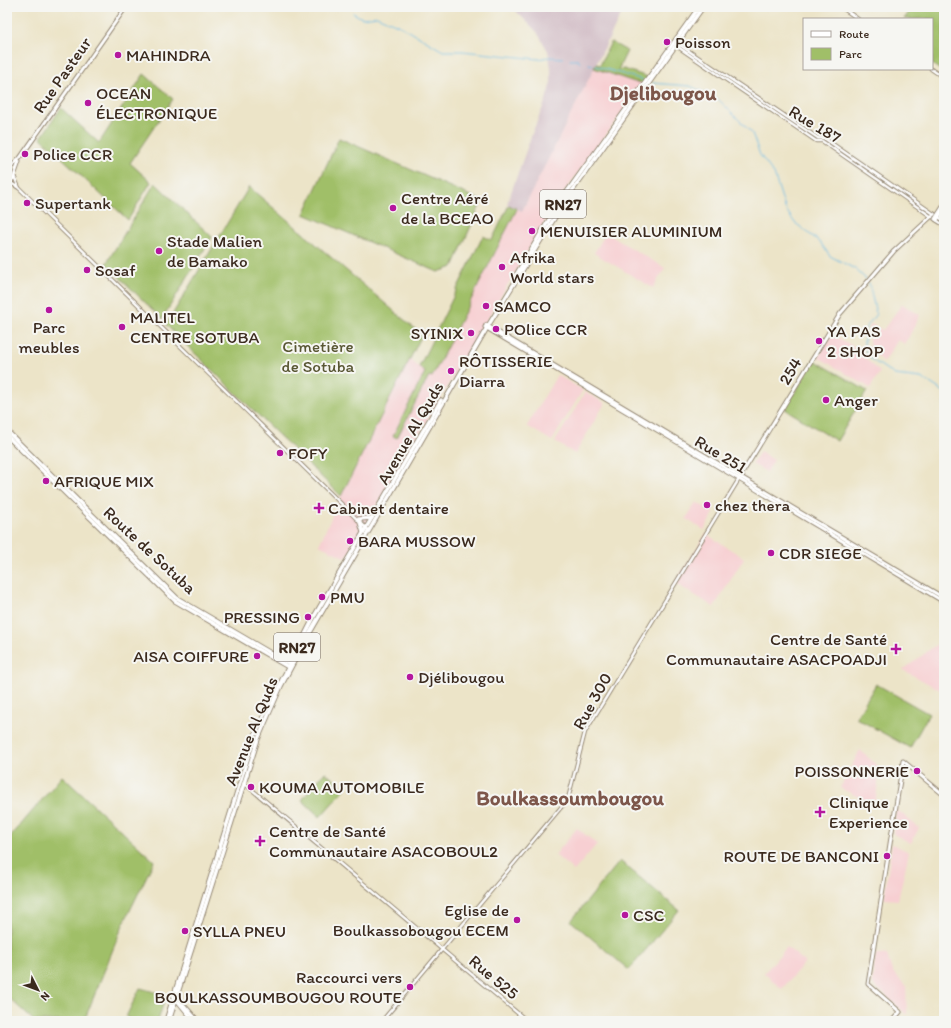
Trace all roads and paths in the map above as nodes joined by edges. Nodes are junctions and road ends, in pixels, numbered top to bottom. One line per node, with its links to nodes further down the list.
1 (126, 7): 9 (main road, Rue Pasteur)
2 (699, 7): 6 (main road, Avenue Al Quds / RN27)
3 (703, 7): 6 (main road, Avenue Al Quds / RN27)
4 (841, 7): 5 (street)
5 (857, 18)
6 (675, 44): 16 (street, Rue 187); 19 (main road, Avenue Al Quds / RN27)
7 (932, 70): 8 (street)
8 (944, 78)
9 (20, 158): 10 (main road); 11 (main road)
10 (8, 169): 11 (main road)
11 (14, 175): 12 (main road); 13 (street)
12 (8, 182): 13 (street)
13 (19, 188): 24 (street)
14 (944, 205): 16 (main road)
15 (944, 210): 16 (main road)
16 (935, 217): 17 (street, Rue 187); 18 (street, Rue 187); 22 (main road, 254)
17 (944, 221)
18 (944, 225)
19 (486, 326): 22 (main road, Rue 251); 23 (main road, Avenue Al Quds / RN27); 25 (main road, Avenue Al Quds / RN27)
20 (7, 431): 29 (main road, Route de Sotuba)
21 (7, 436): 29 (main road, Route de Sotuba)
22 (739, 478): 27 (main road, Rue 251); 28 (main road, Rue 251); 32 (street, Rue 300)
23 (372, 518): 24 (main road); 25 (main road, Avenue Al Quds / RN27)
24 (359, 519): 25 (street); 26 (main road)
25 (367, 529): 26 (main road, Avenue Al Quds / RN27); 29 (main road, Avenue Al Quds / RN27)
26 (363, 533): 29 (main road, Avenue Al Quds / RN27)
27 (944, 598)
28 (944, 602)
29 (290, 666): 30 (main road, Avenue Al Quds / RN27)
30 (242, 782): 32 (street, Rue 525); 33 (main road, Avenue Al Quds / RN27)
31 (944, 795): 40 (main road)
32 (442, 950): 38 (street, Rue 300); 39 (street, Rue 525)
33 (175, 997): 34 (main road, Avenue Al Quds / RN27); 35 (main road, Avenue Al Quds / RN27); 36 (main road); 37 (main road)
34 (166, 1021)
35 (169, 1021)
36 (194, 1021)
37 (198, 1021)
38 (382, 1021)
39 (527, 1021)
40 (892, 1021)

